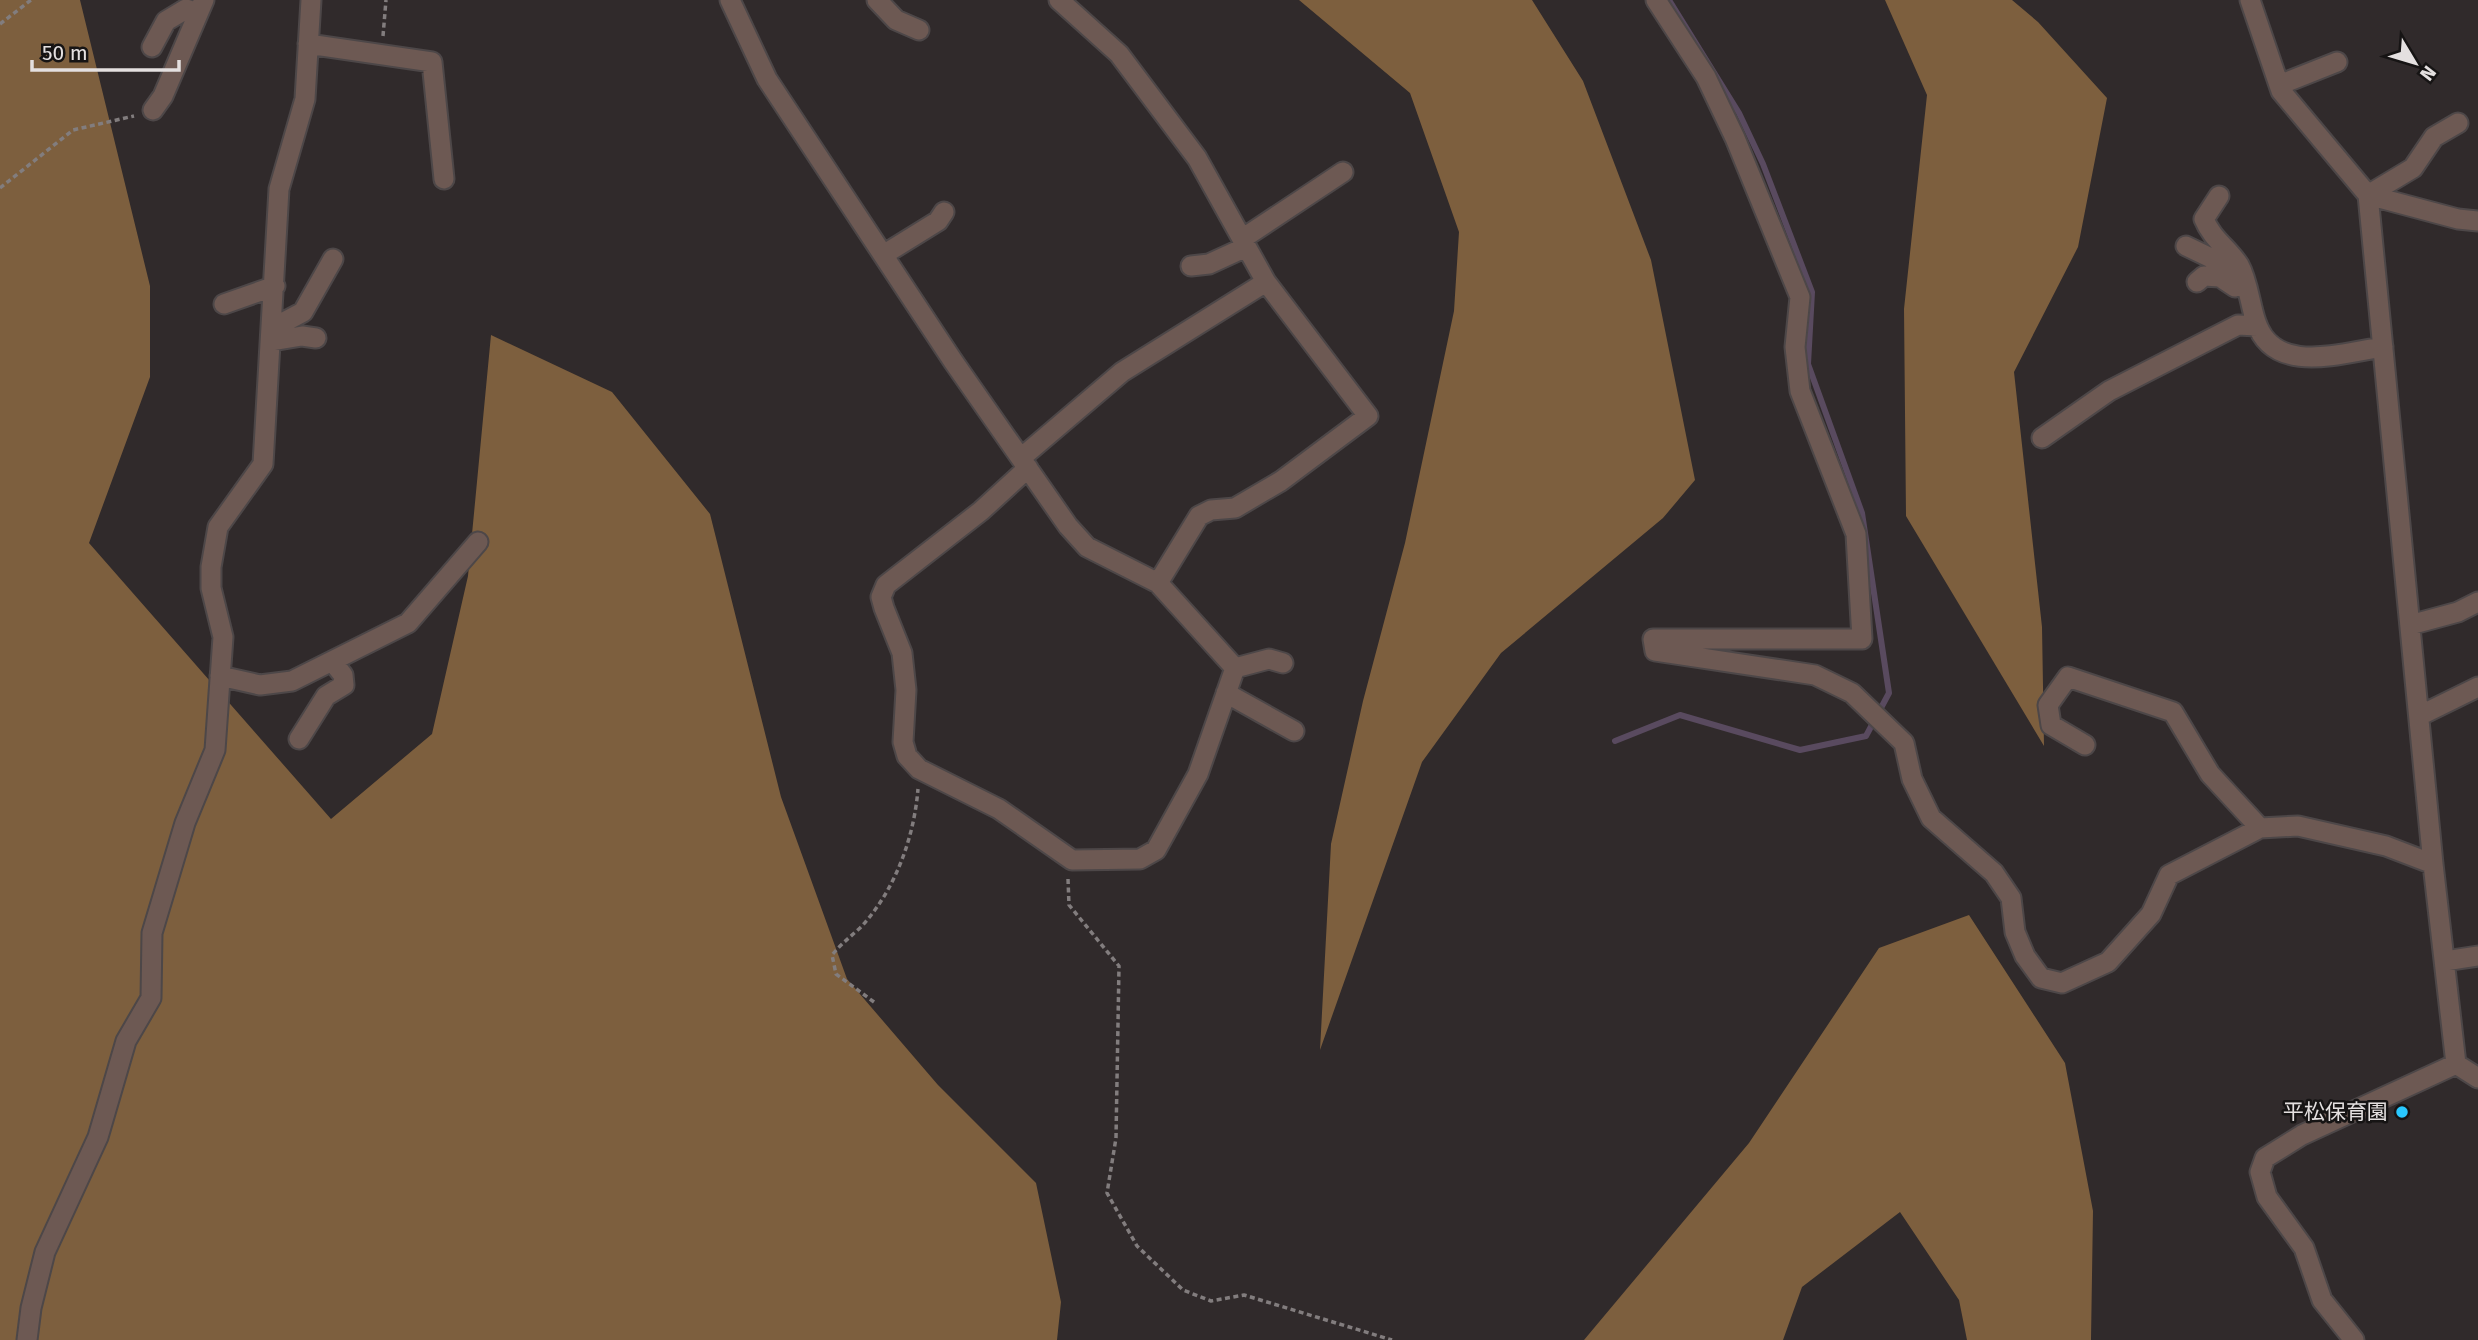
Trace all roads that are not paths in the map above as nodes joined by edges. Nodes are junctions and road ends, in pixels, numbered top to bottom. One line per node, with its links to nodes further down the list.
1 (310, 0): 9 (street)
2 (730, 0): 23 (street)
3 (877, 0): 8 (street)
4 (1059, 0): 21 (street)
5 (1656, 0): 51 (street)
6 (2250, 0): 12 (street)
7 (201, 7): 10 (street); 13 (street)
8 (919, 30)
9 (308, 44): 16 (street); 28 (street)
10 (152, 47)
11 (2337, 62): 12 (street)
12 (2278, 85): 17 (street)
13 (153, 110)
14 (2458, 123): 17 (street)
15 (1343, 172): 21 (street)
16 (444, 179)
17 (2368, 195): 20 (street); 34 (street)
18 (2219, 196): 29 (street)
19 (944, 212): 23 (street)
20 (2478, 221)
21 (1244, 243): 25 (street); 26 (street)
22 (2186, 246): 29 (street)
23 (883, 255): 36 (street)
24 (333, 259): 32 (street)
25 (1191, 266)
26 (1266, 282): 36 (street); 38 (street)
27 (2197, 282): 29 (street)
28 (275, 286): 30 (street); 32 (street)
29 (2246, 288): 31 (street)
30 (224, 304)
31 (2257, 326): 34 (street); 35 (street)
32 (273, 335): 33 (street); 44 (street)
33 (316, 338)
34 (2383, 347): 40 (street)
35 (2042, 438)
36 (1025, 463): 38 (street); 46 (street)
37 (478, 542): 41 (street)
38 (1158, 583): 43 (street)
39 (2478, 602): 40 (street)
40 (2410, 625): 47 (street)
41 (332, 661): 44 (street); 49 (street)
42 (1283, 663): 43 (street)
43 (1235, 668): 46 (street)
44 (220, 676): 57 (street)
45 (2478, 687): 47 (street)
46 (1226, 693): 48 (street)
47 (2419, 716): 52 (street)
48 (1294, 731)
49 (299, 739)
50 (2085, 745): 51 (street)
51 (2260, 828): 52 (street)
52 (2433, 864): 54 (street)
53 (2478, 956): 54 (street)
54 (2445, 961): 55 (street)
55 (2456, 1064): 56 (street); 58 (street)
56 (2478, 1078)
57 (27, 1340)
58 (2354, 1340)

